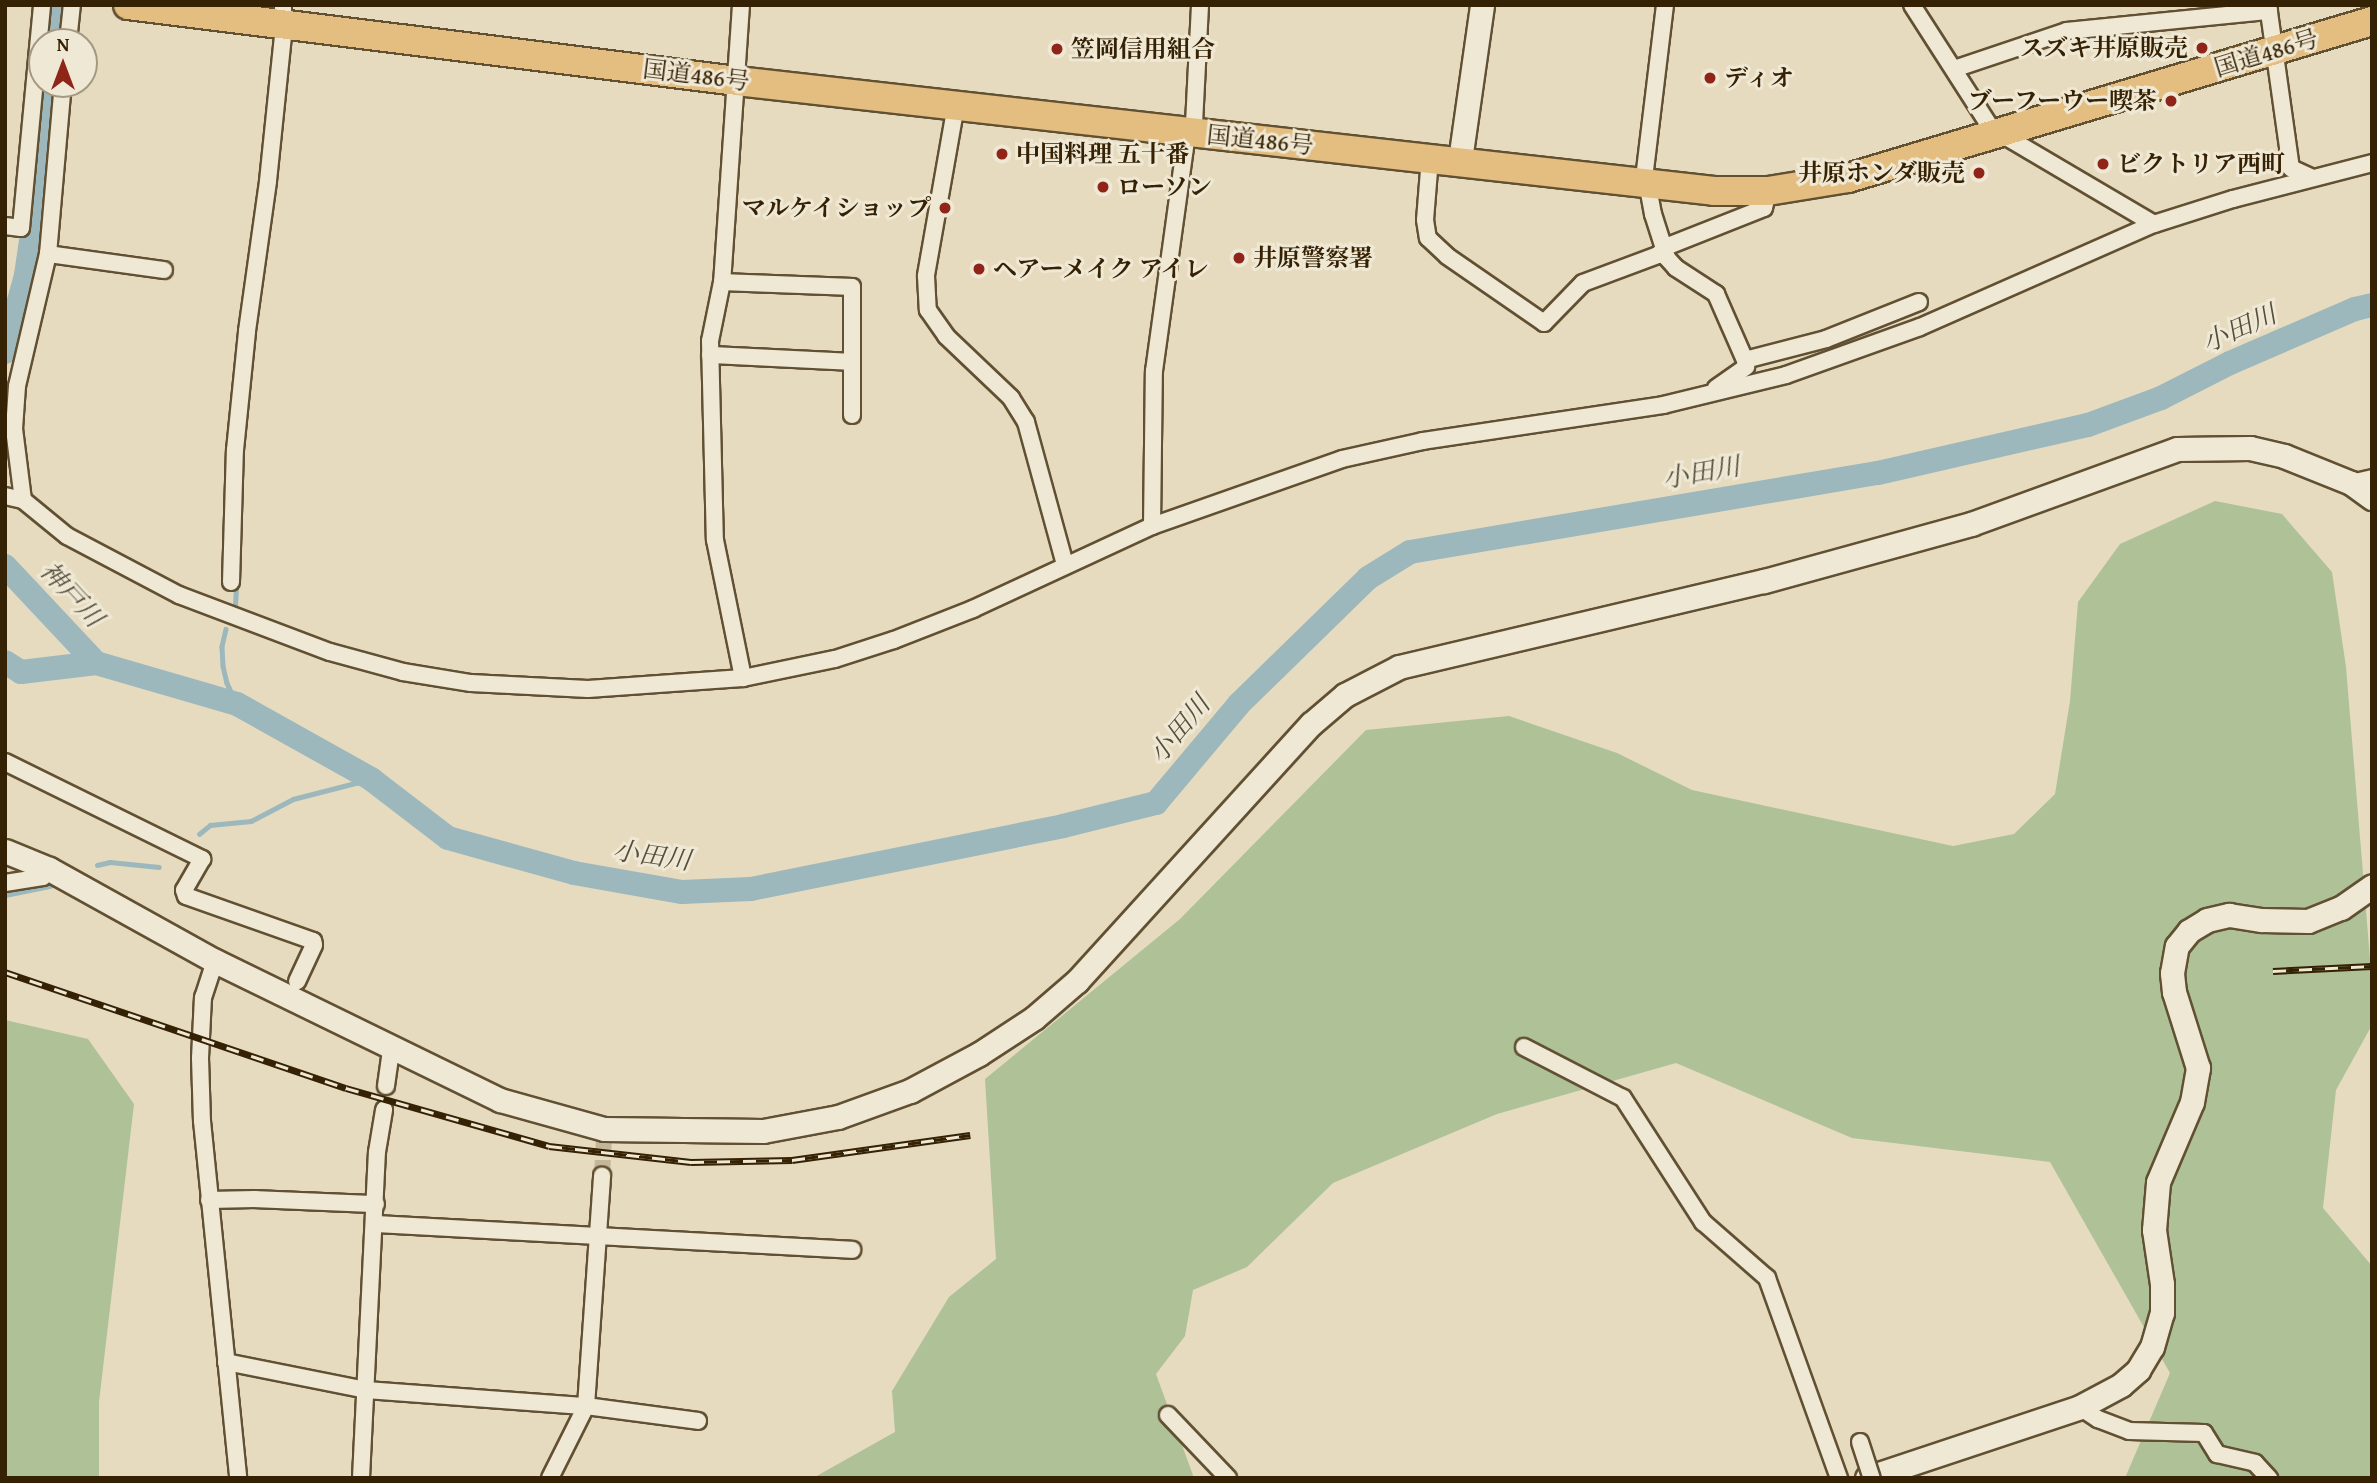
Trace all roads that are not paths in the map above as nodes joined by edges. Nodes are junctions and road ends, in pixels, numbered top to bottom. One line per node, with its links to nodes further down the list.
1 (42, 5): 27 (street)
2 (72, 5): 12 (street)
3 (128, 5): 10 (highway, 国道486号)
4 (741, 5): 15 (street)
5 (1200, 5): 18 (street)
6 (1482, 5): 21 (street)
7 (1665, 5): 24 (street)
8 (1912, 5): 14 (street)
9 (2269, 8): 13 (street); 14 (street)
10 (283, 14): 15 (highway, 国道486号); 46 (street)
11 (2372, 21): 13 (highway, 国道486号)
12 (70, 28)
13 (2274, 51): 19 (highway, 国道486号); 23 (street)
14 (1954, 69): 19 (street)
15 (737, 80): 17 (highway, 国道486号); 31 (street)
16 (62, 98): 29 (street)
17 (956, 105): 18 (highway, 国道486号); 45 (street)
18 (1190, 133): 20 (highway, 国道486号); 44 (street)
19 (2000, 133): 25 (highway, 国道486号); 26 (street)
20 (1430, 158): 21 (highway, 国道486号); 28 (street)
21 (1460, 160): 24 (highway, 国道486号)
22 (2372, 163): 23 (street)
23 (2310, 177): 26 (street)
24 (1649, 185): 25 (highway, 国道486号); 28 (street)
25 (1768, 191): 28 (street)
26 (2154, 224): 34 (street)
27 (5, 226)
28 (1663, 250): 37 (street)
29 (48, 254): 30 (street); 42 (street)
30 (164, 270)
31 (722, 282): 35 (street); 36 (street)
32 (1919, 302): 33 (street)
33 (1875, 318): 34 (street); 37 (street)
34 (1920, 327): 38 (street)
35 (710, 355): 36 (street); 47 (street)
36 (851, 362): 40 (street)
37 (1745, 364): 38 (street); 39 (street)
38 (1786, 375): 39 (street)
39 (1712, 394): 44 (street)
40 (852, 415)
41 (2362, 481): 43 (street); 56 (street)
42 (13, 498): 47 (street)
43 (2372, 498)
44 (1152, 526): 45 (street)
45 (1065, 565): 47 (street)
46 (231, 582)
47 (743, 678)
48 (5, 762): 54 (street)
49 (5, 851): 50 (street)
50 (49, 869): 51 (street); 53 (street)
51 (5, 883)
52 (2372, 886): 68 (street)
53 (215, 961): 56 (street); 60 (street)
54 (297, 981)
55 (1524, 1047): 76 (street)
56 (391, 1049): 57 (street)
57 (386, 1086)
58 (384, 1110): 61 (street)
59 (602, 1176): 63 (street)
60 (209, 1200): 61 (street); 65 (street)
61 (376, 1204): 62 (street)
62 (375, 1224): 63 (street); 66 (street)
63 (599, 1238): 64 (street); 67 (street)
64 (852, 1250)
65 (226, 1362): 66 (street); 72 (street)
66 (366, 1390): 67 (street); 73 (street)
67 (586, 1406): 70 (street); 74 (street)
68 (2080, 1407): 77 (street); 78 (street)
69 (1168, 1415): 75 (street)
70 (698, 1421)
71 (1860, 1442): 77 (street, bridge)
72 (238, 1478)
73 (361, 1478)
74 (550, 1478)
75 (1228, 1478)
76 (1839, 1478)
77 (1870, 1478)
78 (2269, 1478)

